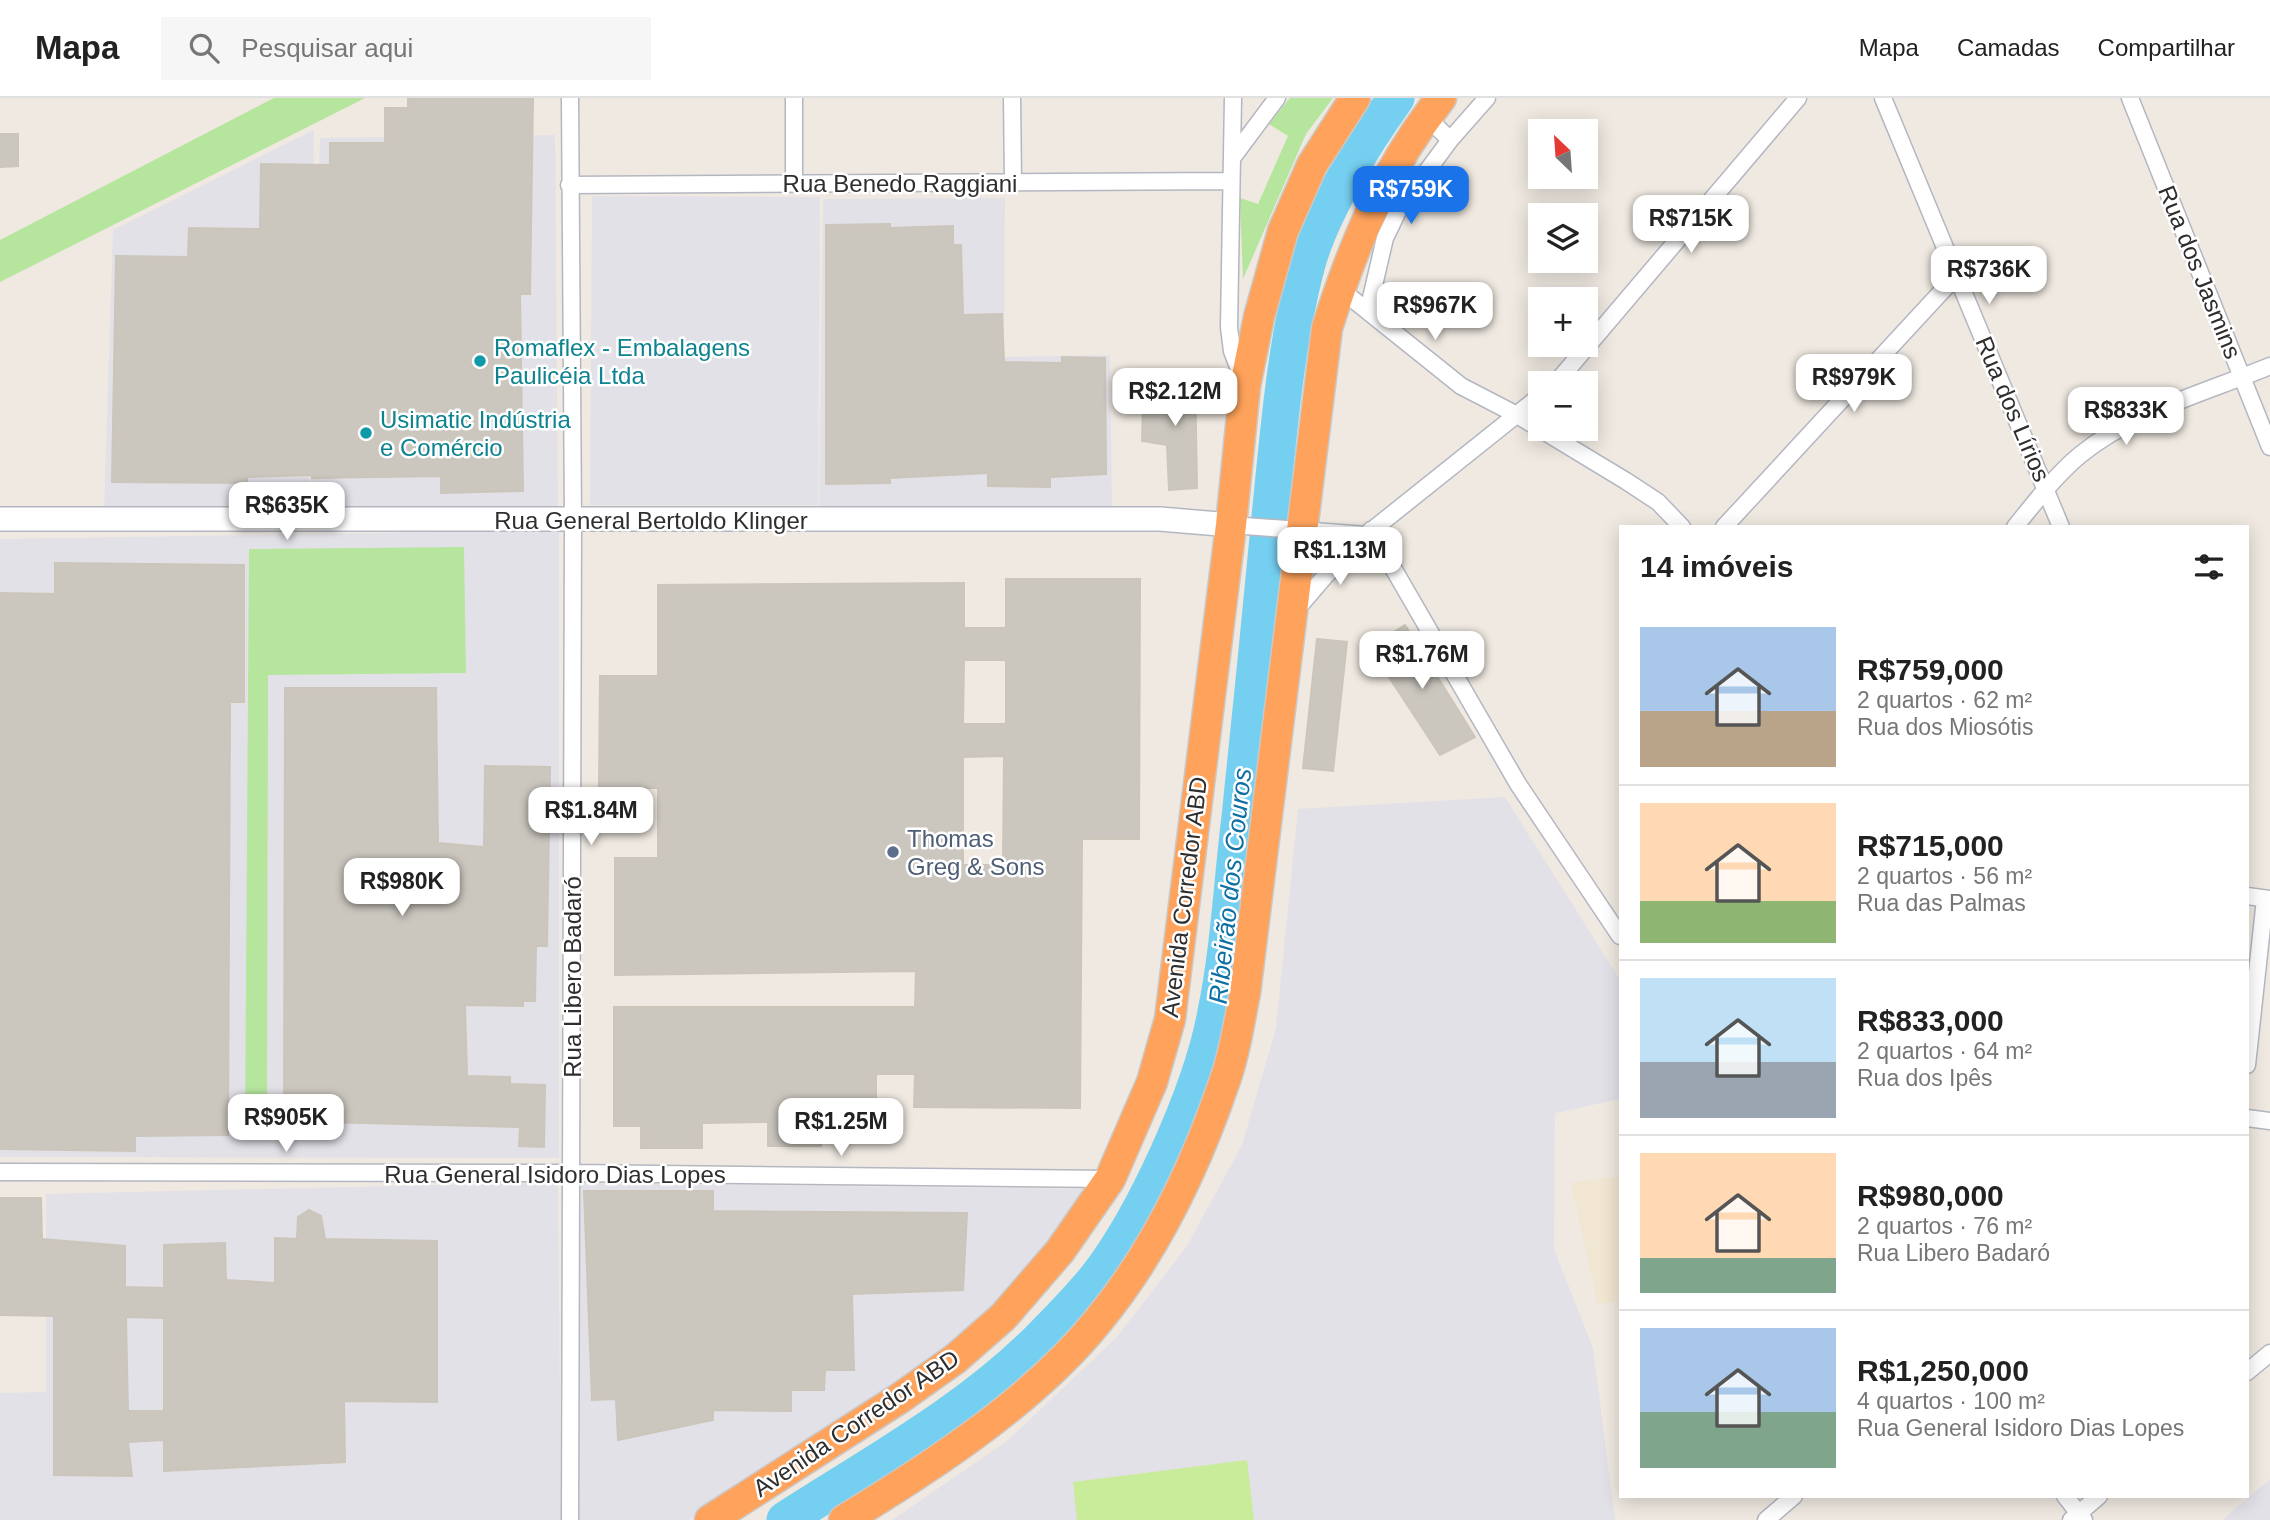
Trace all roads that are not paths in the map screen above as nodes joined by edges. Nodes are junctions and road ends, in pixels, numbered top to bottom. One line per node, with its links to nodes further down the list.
1 (570, 98): 17 (street, Rua Libero Badaró)
2 (794, 98): 16 (street)
3 (1012, 98): 15 (street)
4 (1233, 98): 13 (street)
5 (1277, 98): 13 (street)
6 (1355, 98): 24 (highway, Avenida Corredor ABD)
7 (1487, 98): 12 (street)
8 (1798, 98): 22 (street)
9 (1883, 98): 18 (street, Rua dos Lírios)
10 (2130, 98): 23 (street, Rua dos Jasmins)
11 (1434, 107): 12 (street); 19 (highway)
12 (1450, 140): 20 (street)
13 (1233, 157): 14 (street)
14 (1230, 181): 15 (street, Rua Benedo Raggiani); 24 (street)
15 (1013, 182): 16 (street, Rua Benedo Raggiani)
16 (794, 183): 17 (street, Rua Benedo Raggiani)
17 (569, 186): 30 (street, Rua Libero Badaró)
18 (1956, 276): 28 (street, Rua dos Lírios); 33 (street)
19 (1340, 289): 20 (street); 36 (highway)
20 (1368, 312): 26 (street)
21 (2270, 366): 23 (street)
22 (1566, 371)
23 (2242, 377): 27 (street, Rua dos Jasmins); 28 (street)
24 (1245, 386): 31 (highway, Avenida Corredor ABD)
25 (1528, 406): 26 (street)
26 (1517, 415): 32 (street); 37 (street)
27 (2270, 447)
28 (2046, 489): 34 (street); 35 (street, Rua dos Lírios)
29 (0, 519): 30 (street, Rua General Bertoldo Klinger)
30 (573, 521): 31 (street, Rua General Bertoldo Klinger); 46 (street, Rua Libero Badaró)
31 (1238, 525): 36 (street, Rua General Bertoldo Klinger); 47 (highway, Avenida Corredor ABD)
32 (1680, 525)
33 (1726, 525)
34 (2017, 525)
35 (2060, 525)
36 (1294, 529): 37 (street, Rua General Bertoldo Klinger); 38 (highway)
37 (1368, 533): 38 (street); 41 (street)
38 (1290, 617): 56 (highway)
39 (2249, 896): 40 (street)
40 (2267, 899): 42 (street)
41 (1619, 934)
42 (2249, 1048)
43 (2249, 1118): 44 (street)
44 (2270, 1121)
45 (0, 1172): 46 (street, Rua General Isidoro Dias Lopes)
46 (571, 1173): 47 (street, Rua General Isidoro Dias Lopes); 54 (street, Rua Libero Badaró)
47 (1110, 1179): 55 (highway, Avenida Corredor ABD)
48 (2270, 1353): 49 (street)
49 (2249, 1370)
50 (1792, 1498): 57 (street)
51 (2065, 1498): 53 (street)
52 (2097, 1498): 53 (street)
53 (2078, 1518)
54 (570, 1520)
55 (710, 1520)
56 (844, 1520)
57 (1766, 1520)

